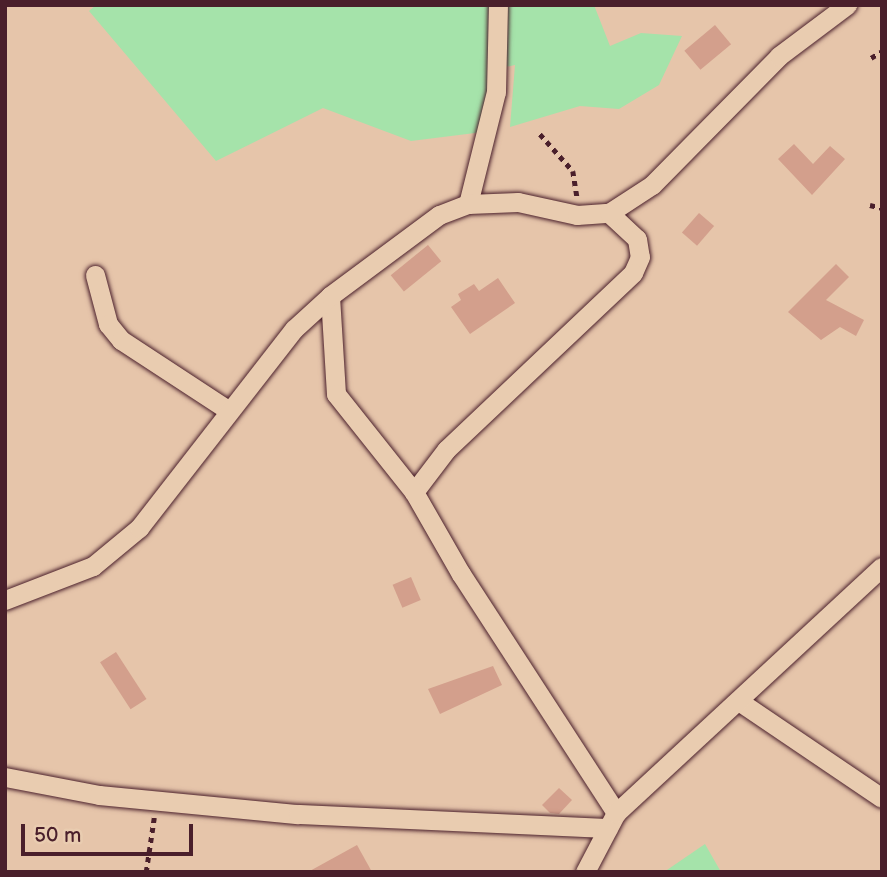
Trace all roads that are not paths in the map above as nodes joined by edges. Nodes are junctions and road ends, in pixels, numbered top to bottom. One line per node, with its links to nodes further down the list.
1 (498, 5): 3 (street)
2 (847, 5): 4 (street)
3 (468, 204): 4 (street); 6 (street)
4 (609, 213): 8 (street)
5 (95, 275): 7 (street)
6 (330, 296): 7 (street); 8 (street)
7 (228, 411): 10 (street)
8 (414, 492): 14 (street)
9 (882, 567): 11 (street)
10 (5, 600)
11 (740, 702): 13 (street); 14 (street)
12 (5, 777): 14 (street)
13 (882, 798)
14 (612, 820): 15 (street)
15 (584, 872)

